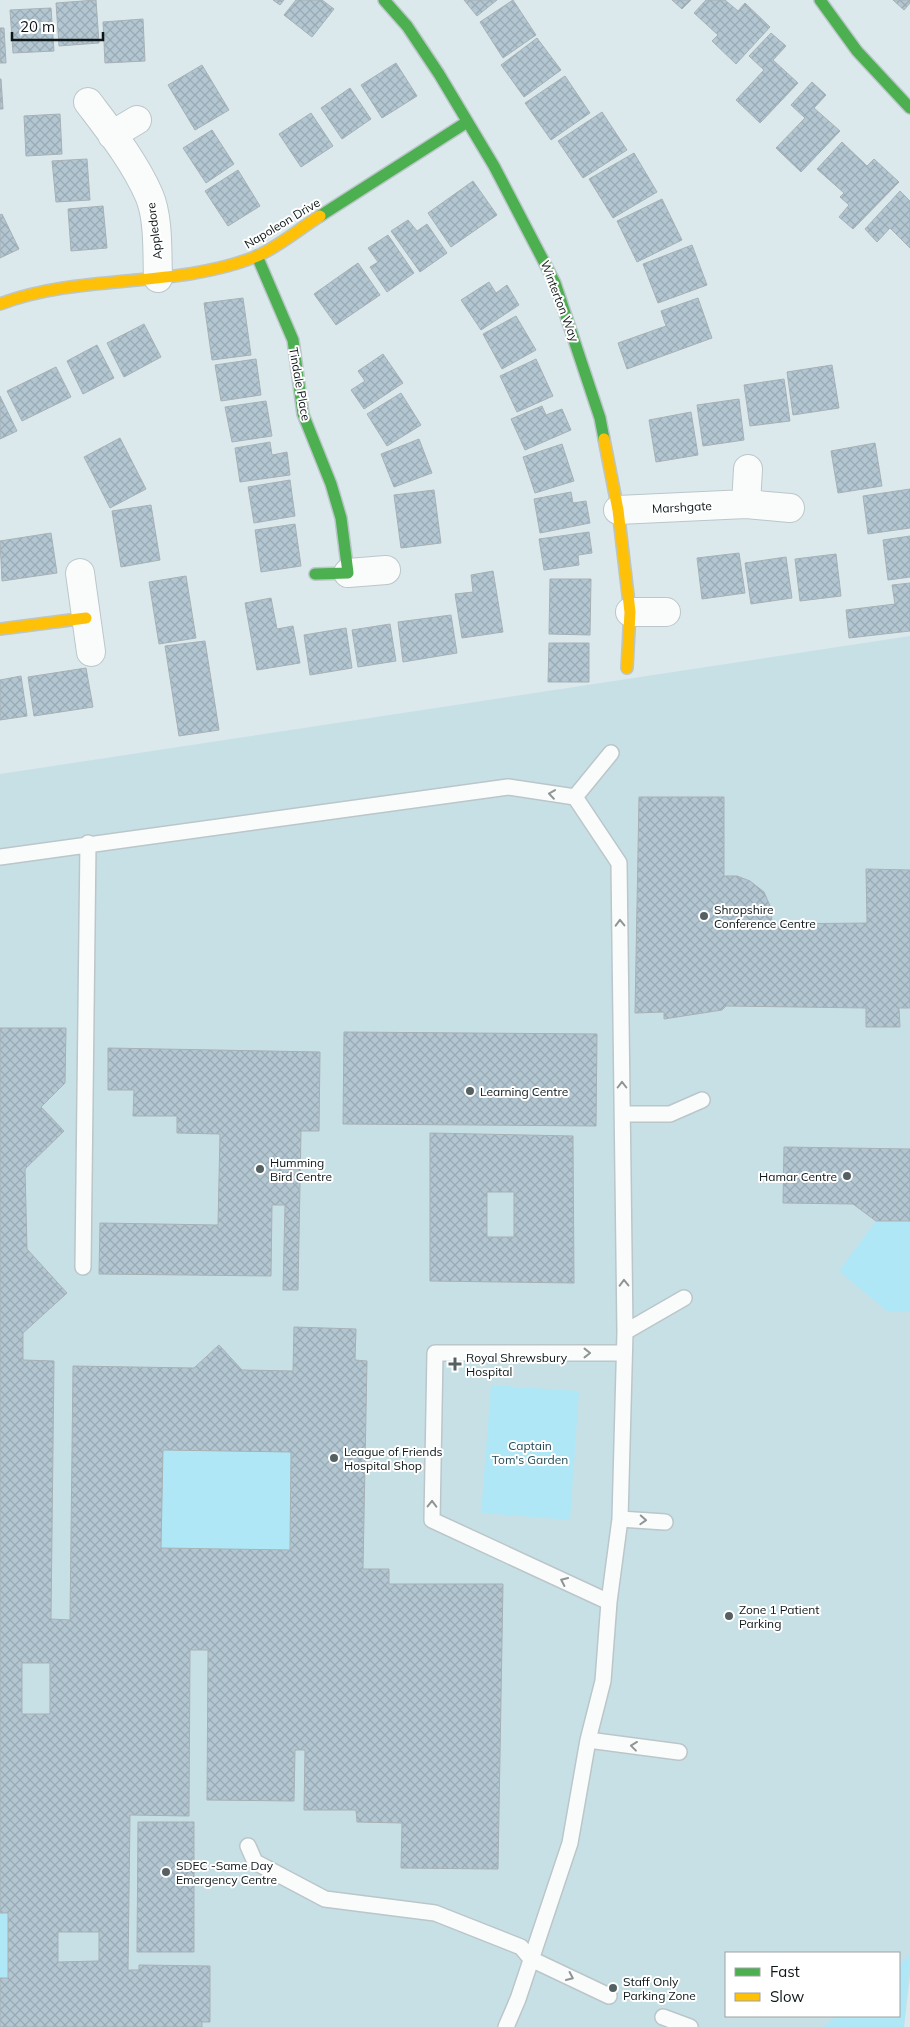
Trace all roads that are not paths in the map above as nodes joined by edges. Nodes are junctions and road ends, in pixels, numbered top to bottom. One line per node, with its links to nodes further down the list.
1 (384, 0): 6 (street, Winterton Way)
2 (820, 0): 4 (street)
3 (88, 102): 7 (street, Appledore)
4 (910, 108)
5 (137, 120): 7 (street)
6 (467, 122): 8 (street, Napoleon Drive); 14 (street, Winterton Way)
7 (112, 135): 9 (street, Appledore)
8 (257, 256): 9 (street, Napoleon Drive); 17 (street, Tindale Place)
9 (158, 278): 10 (street, Napoleon Drive)
10 (0, 304)
11 (748, 469): 12 (street)
12 (746, 504): 13 (street, Marshgate); 14 (street, Marshgate)
13 (790, 508)
14 (618, 510): 19 (street, Winterton Way)
15 (386, 570): 17 (street)
16 (80, 573): 21 (street)
17 (348, 573): 18 (street)
18 (315, 574)
19 (630, 612): 20 (street); 24 (street, Winterton Way)
20 (666, 612)
21 (86, 618): 22 (street); 23 (street)
22 (0, 629)
23 (92, 652)
24 (627, 668)
25 (611, 753): 26 (lane)
26 (575, 797): 27 (lane, one-way to 27); 30 (lane, one-way to 26)
27 (88, 843): 28 (lane); 31 (lane)
28 (0, 856)
29 (702, 1100): 30 (lane)
30 (622, 1114): 33 (lane, one-way to 30)
31 (83, 1268)
32 (684, 1298): 33 (lane)
33 (625, 1332): 34 (lane)
34 (624, 1353): 35 (lane); 37 (lane, one-way to 34)
35 (620, 1519): 36 (lane, one-way to 36); 37 (lane)
36 (665, 1522)
37 (609, 1602): 38 (lane)
38 (588, 1740): 39 (lane, one-way to 38); 41 (lane)
39 (679, 1752)
40 (248, 1846): 41 (lane)
41 (531, 1959): 42 (lane, one-way to 42); 44 (lane)
42 (609, 1996)
43 (663, 2017): 45 (lane)
44 (506, 2027)
45 (690, 2027)

